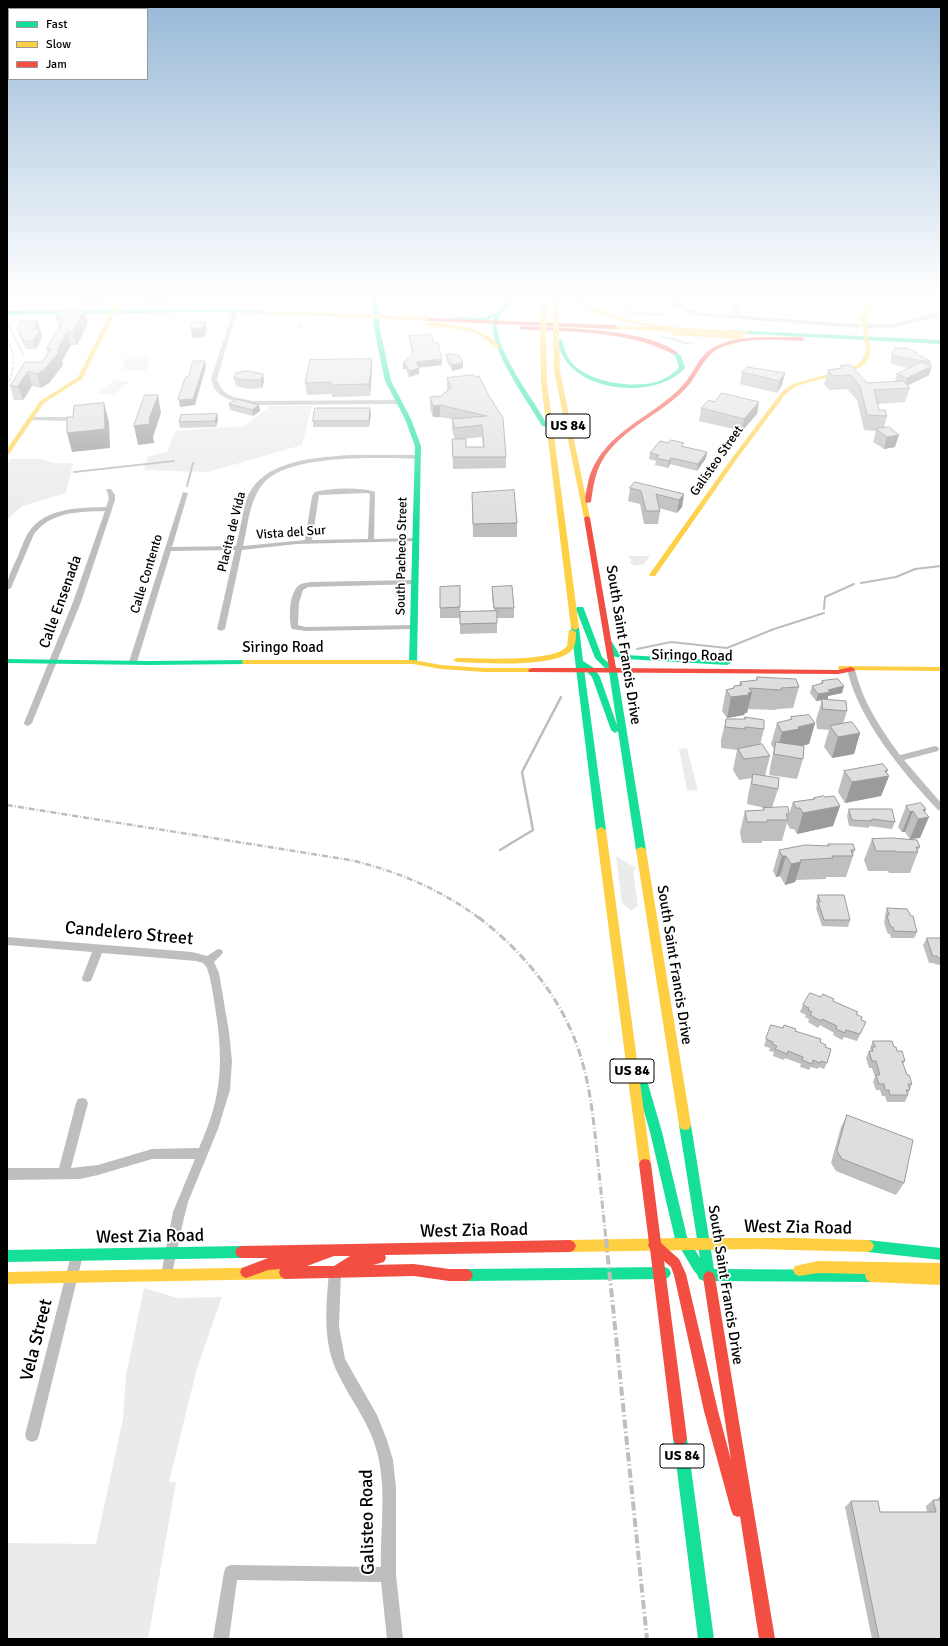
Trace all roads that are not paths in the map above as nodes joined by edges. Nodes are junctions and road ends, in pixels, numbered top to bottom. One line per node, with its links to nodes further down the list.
1 (83, 373): 12 (main road)
2 (216, 373): 11 (street)
3 (387, 373): 11 (main road, South Pacheco Street)
4 (515, 373): 15 (main road)
5 (544, 373): 15 (main road, US 84, bridge)
6 (558, 373): 20 (main road, South Saint Francis Drive / US 84)
7 (582, 373): 8 (main road)
8 (677, 373)
9 (695, 373): 20 (main road)
10 (836, 373): 27 (main road, Galisteo Street)
11 (399, 402): 14 (main road, South Pacheco Street)
12 (30, 419): 13 (street); 16 (main road)
13 (71, 419)
14 (416, 449): 21 (main road, South Pacheco Street); 24 (street, Placita de Vida)
15 (552, 450): 26 (main road, US 84)
16 (7, 452)
17 (109, 490): 19 (street, Calle Ensenada)
18 (185, 492): 25 (street, Calle Contento)
19 (108, 509): 29 (street); 36 (street, Calle Ensenada)
20 (587, 516): 33 (main road, South Saint Francis Drive / US 84)
21 (415, 540): 22 (street, Vista del Sur); 28 (main road, South Pacheco Street)
22 (371, 541): 23 (street, Vista del Sur); 23 (street)
23 (308, 542): 24 (street, Vista del Sur)
24 (240, 548): 25 (street, Vista del Sur); 32 (street, Placita de Vida)
25 (168, 549): 37 (street, Calle Contento)
26 (568, 572): 30 (main road, US 84); 39 (main road)
27 (653, 575)
28 (414, 582): 31 (main road, South Pacheco Street); 31 (street)
29 (7, 588)
30 (573, 606): 34 (main road); 41 (main road, US 84)
31 (414, 627): 38 (main road, South Pacheco Street)
32 (221, 629)
33 (609, 644): 40 (main road); 42 (main road, South Saint Francis Drive / US 84)
34 (457, 660): 38 (main road, Siringo Road); 41 (main road, Siringo Road)
35 (7, 661): 36 (main road, Siringo Road)
36 (53, 662): 37 (main road, Siringo Road); 46 (street, Calle Ensenada)
37 (133, 662): 38 (main road, Siringo Road)
38 (413, 662): 41 (main road, Siringo Road)
39 (602, 662): 41 (main road, Siringo Road); 42 (main road)
40 (727, 663): 42 (main road, Siringo Road); 43 (main road, Siringo Road)
41 (581, 666): 45 (main road); 56 (main road, US 84)
42 (612, 666): 43 (main road, Siringo Road); 45 (main road, Siringo Road); 49 (main road, South Saint Francis Drive / US 84)
43 (851, 669): 44 (main road, Siringo Road); 48 (street)
44 (941, 669)
45 (591, 670): 49 (main road)
46 (28, 723)
47 (935, 749): 48 (street)
48 (899, 758): 50 (street)
49 (627, 761): 61 (main road, South Saint Francis Drive / US 84)
50 (941, 808)
51 (7, 941): 52 (street, Candelero Street)
52 (99, 948): 54 (street, Candelero Street); 55 (street)
53 (218, 953): 54 (street)
54 (208, 961): 58 (street, Candelero Street)
55 (87, 978)
56 (627, 1034): 62 (main road); 63 (main road, US 84)
57 (82, 1103): 59 (street)
58 (202, 1153): 59 (street); 66 (street, Candelero Street)
59 (64, 1173): 60 (street)
60 (7, 1174)
61 (704, 1243): 62 (main road, West Zia Road); 68 (main road, West Zia Road); 76 (main road, South Saint Francis Drive / US 84)
62 (684, 1244): 63 (main road, West Zia Road); 76 (main road)
63 (654, 1245): 64 (main road, West Zia Road); 72 (main road, US 84); 74 (main road)
64 (438, 1248): 65 (main road, West Zia Road); 71 (main road)
65 (337, 1250): 66 (main road, West Zia Road); 73 (main road)
66 (171, 1253): 67 (main road, West Zia Road); 75 (street, Candelero Street)
67 (77, 1254): 69 (main road, West Zia Road); 78 (street, Vela Street)
68 (941, 1254)
69 (7, 1256)
70 (941, 1269): 77 (main road)
71 (335, 1272): 72 (main road); 73 (main road); 82 (street, Galisteo Road)
72 (658, 1272): 74 (main road); 86 (main road, US 84)
73 (243, 1274): 75 (main road)
74 (687, 1274): 76 (main road); 83 (main road)
75 (167, 1275): 78 (main road)
76 (709, 1275): 77 (main road); 83 (main road, South Saint Francis Drive / US 84)
77 (756, 1276): 80 (main road)
78 (72, 1277): 79 (main road); 81 (street, Vela Street)
79 (7, 1278)
80 (941, 1279)
81 (32, 1435)
82 (388, 1575): 84 (street); 85 (street, Galisteo Road)
83 (758, 1584): 87 (main road, South Saint Francis Drive / US 84)
84 (221, 1639)
85 (395, 1639)
86 (706, 1639)
87 (767, 1639)

